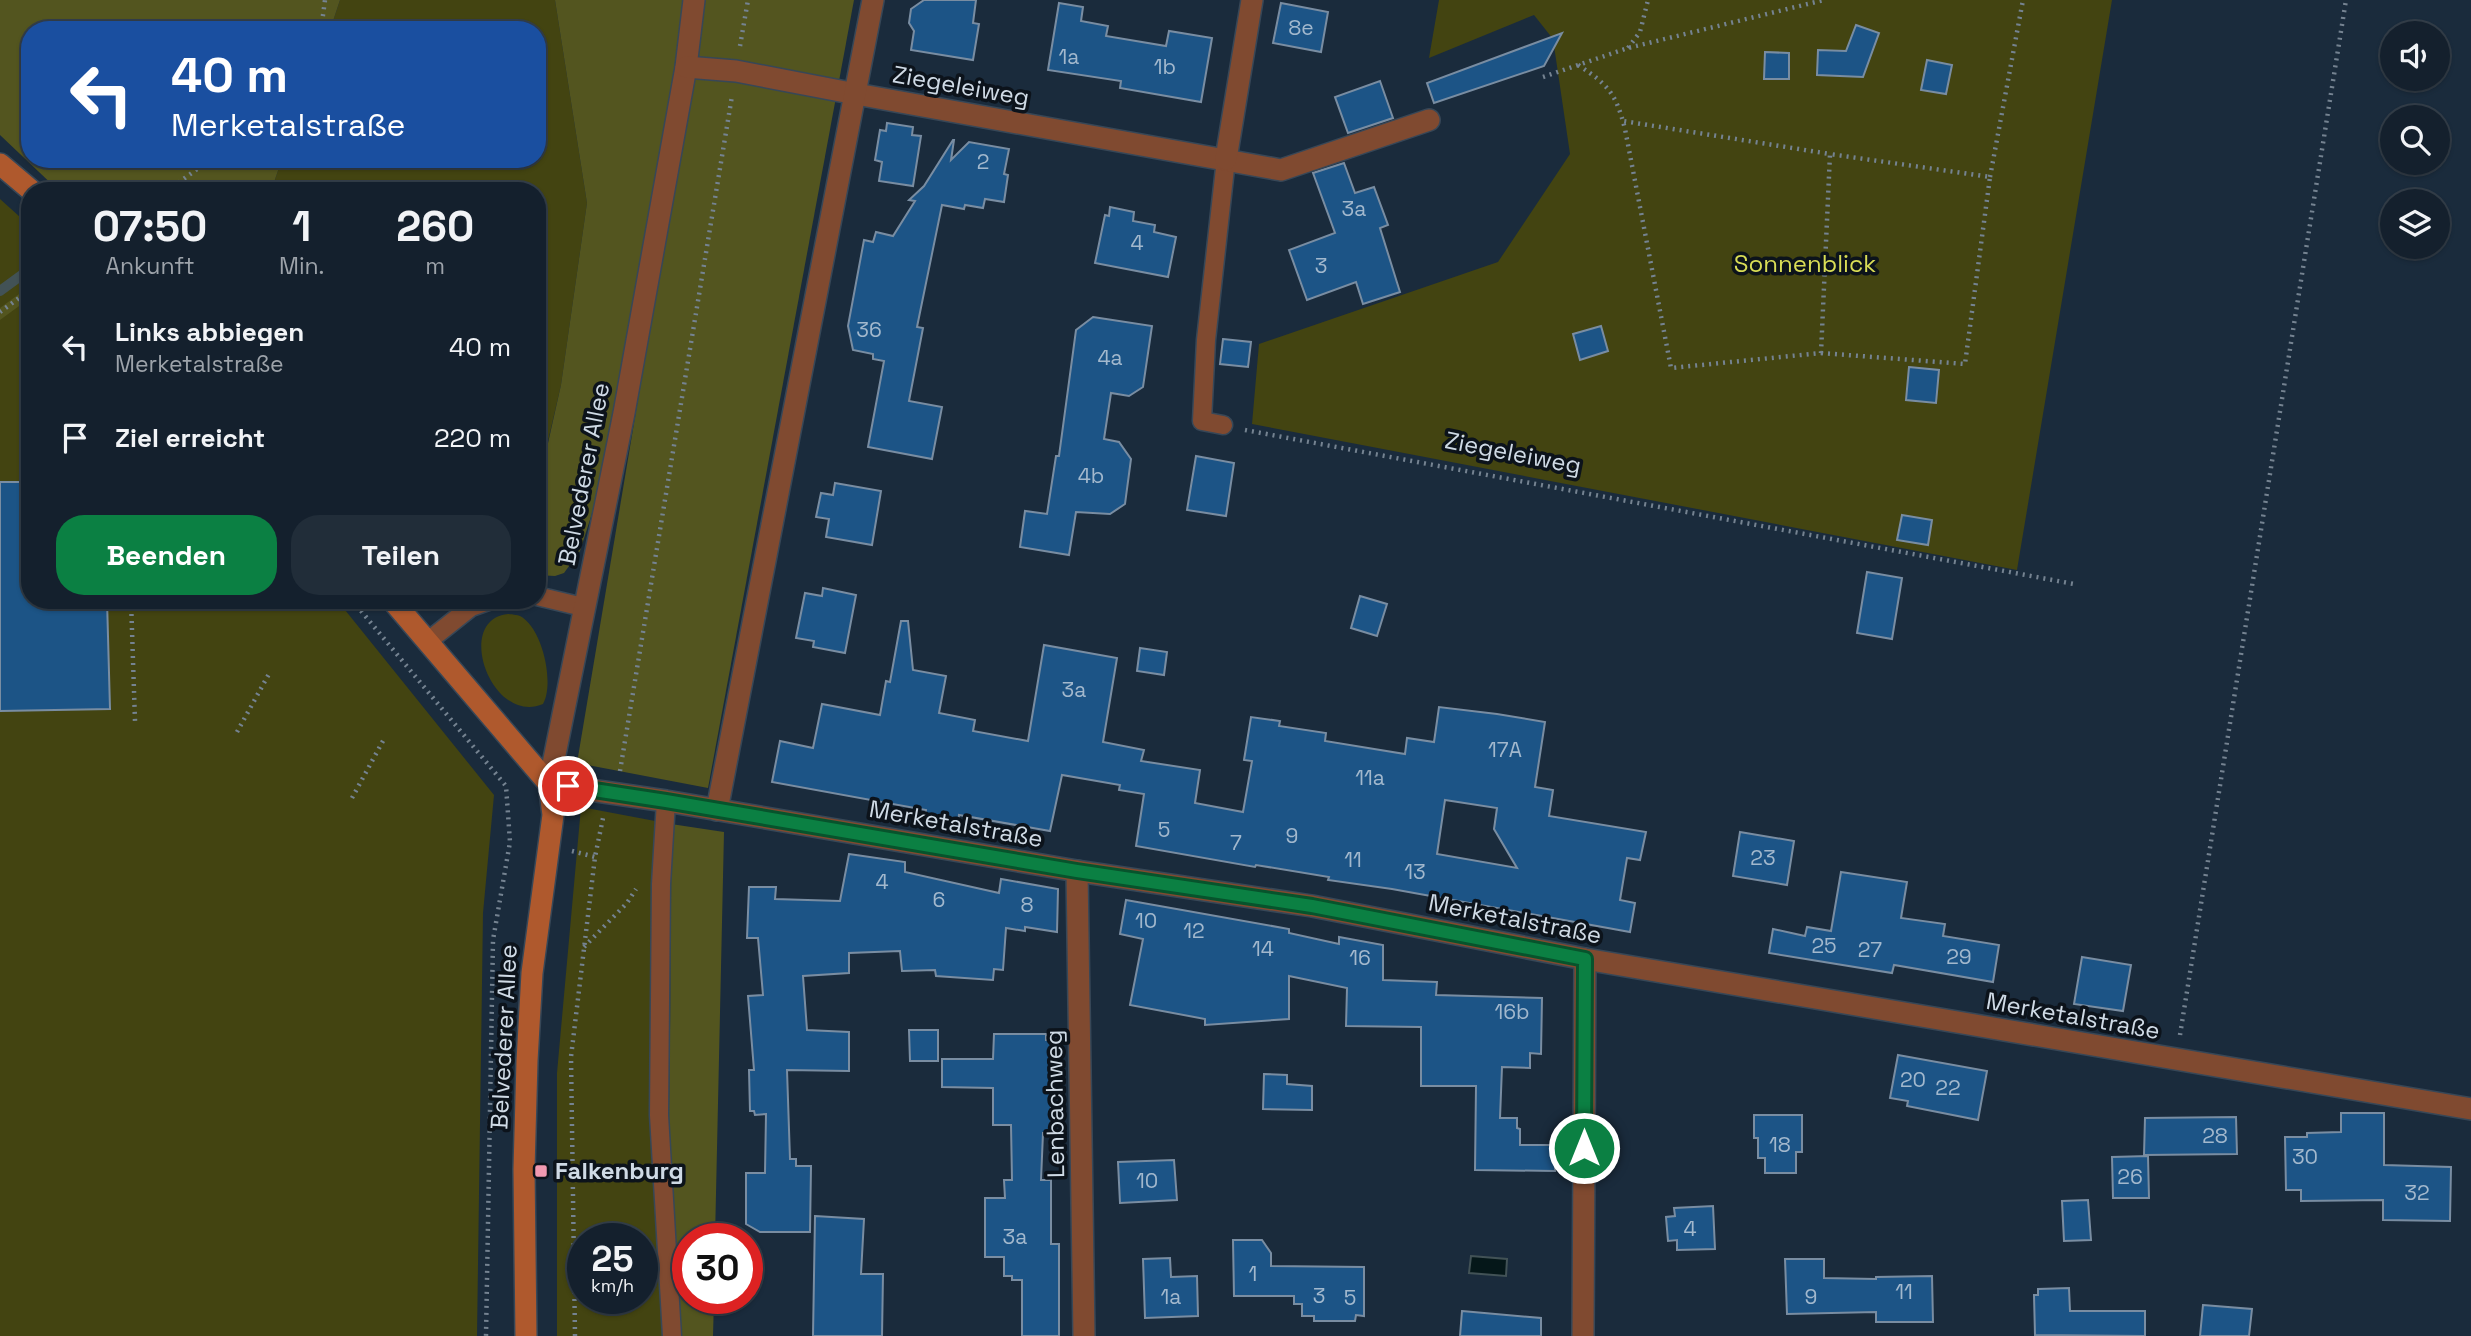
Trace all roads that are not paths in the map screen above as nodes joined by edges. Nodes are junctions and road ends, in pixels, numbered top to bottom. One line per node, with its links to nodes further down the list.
1 (694, 0): 4 (street, Belvederer Allee)
2 (873, 0): 5 (street)
3 (1252, 0): 7 (street)
4 (686, 67): 5 (street, Ziegeleiweg); 12 (street, Belvederer Allee)
5 (856, 94): 7 (street, Ziegeleiweg); 18 (street)
6 (1429, 120): 7 (street, Ziegeleiweg)
7 (1226, 159): 10 (lane)
8 (0, 164): 9 (street)
9 (21, 182)
10 (1223, 425)
11 (546, 598): 12 (lane)
12 (583, 607): 16 (street, Belvederer Allee)
13 (400, 609): 15 (street)
14 (468, 609): 15 (lane)
15 (427, 642): 16 (street)
16 (549, 783): 17 (street, Merketalstraße); 22 (street, Belvederer Allee)
17 (666, 801): 18 (street, Merketalstraße); 23 (lane)
18 (717, 810): 19 (street, Merketalstraße)
19 (1077, 871): 20 (street, Merketalstraße); 24 (street, Lenbachweg)
20 (1585, 959): 21 (street, Merketalstraße); 25 (street)
21 (2471, 1109)
22 (526, 1336)
23 (672, 1336)
24 (1084, 1336)
25 (1583, 1336)

